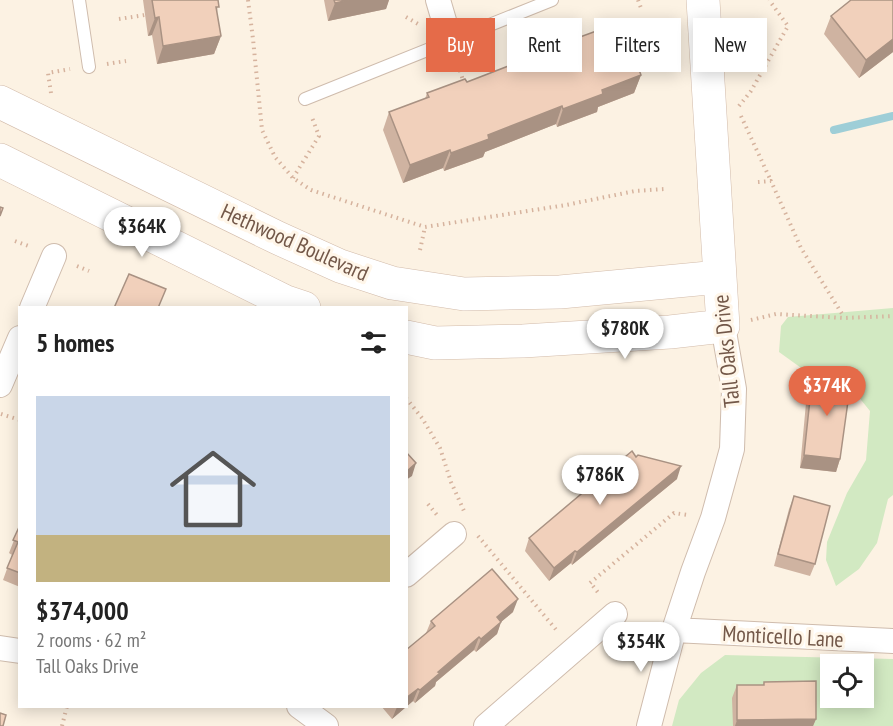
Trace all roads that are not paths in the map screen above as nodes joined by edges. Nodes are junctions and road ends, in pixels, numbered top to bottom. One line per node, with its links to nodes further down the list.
1 (79, 0): 8 (lane)
2 (438, 0): 5 (street)
3 (552, 0): 6 (lane)
4 (703, 0): 13 (street, Tall Oaks Drive)
5 (444, 18)
6 (495, 30)
7 (426, 61): 9 (lane)
8 (89, 67)
9 (304, 99)
10 (0, 102): 13 (street, Hethwood Boulevard)
11 (0, 160): 15 (street)
12 (54, 256): 14 (street)
13 (719, 277): 16 (street, Tall Oaks Drive)
14 (33, 306)
15 (298, 306)
16 (723, 326): 17 (street); 23 (street, Tall Oaks Drive)
17 (408, 337)
18 (18, 343): 19 (street)
19 (0, 385)
20 (464, 532): 21 (street)
21 (408, 574)
22 (615, 614): 29 (street)
23 (674, 630): 24 (street, Monticello Lane); 30 (street, Tall Oaks Drive)
24 (893, 641)
25 (0, 648): 26 (street)
26 (18, 651)
27 (302, 708): 28 (street)
28 (326, 726)
29 (486, 726)
30 (649, 726)

